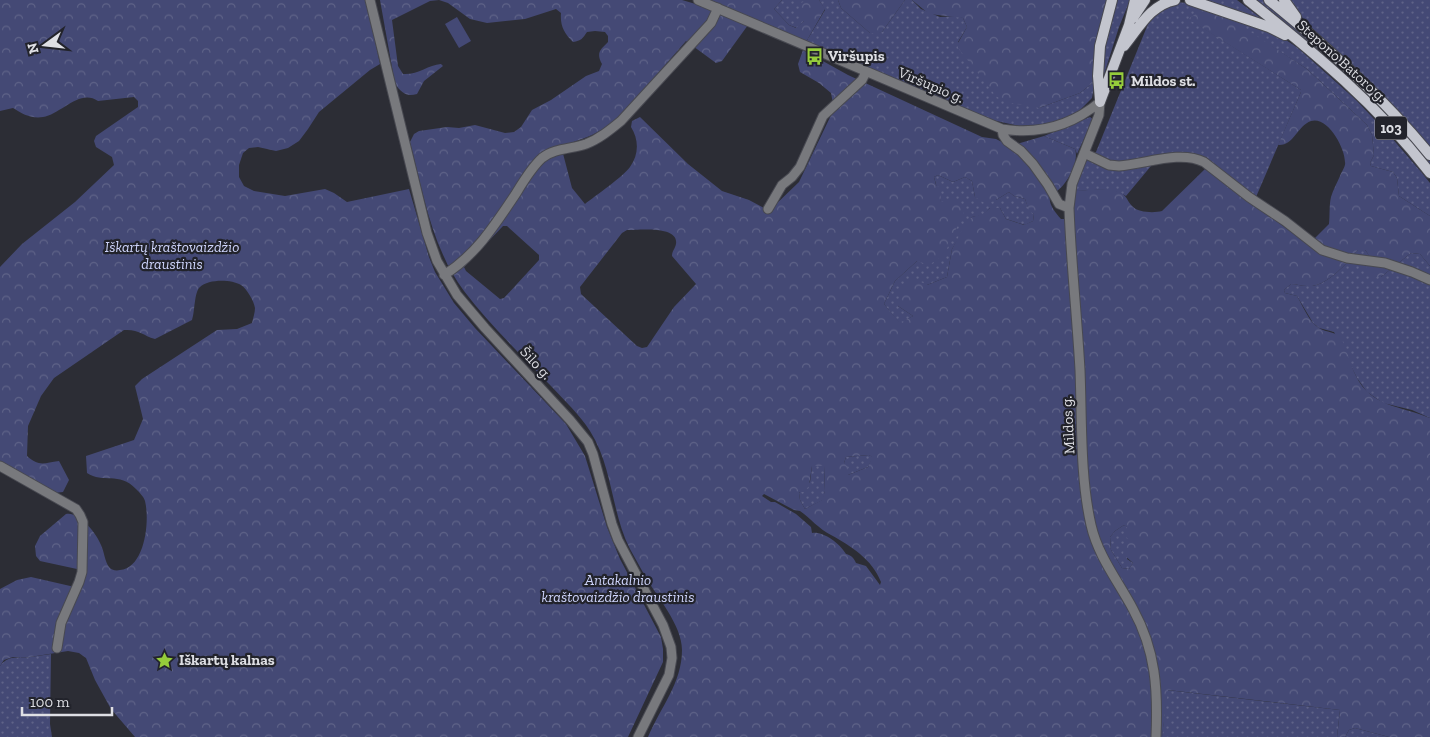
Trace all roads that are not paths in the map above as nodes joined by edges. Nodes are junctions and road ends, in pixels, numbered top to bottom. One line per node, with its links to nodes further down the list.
1 (370, 0): 24 (street, Šilo g.)
2 (698, 0): 11 (street, Viršupio g.)
3 (1112, 0): 17 (main road)
4 (1135, 0): 12 (main road)
5 (1145, 0): 12 (main road)
6 (1175, 0): 15 (main road)
7 (1190, 0): 14 (main road)
8 (1248, 0): 14 (main road, Stepono Batoro g. / 103)
9 (1269, 0): 13 (main road, Stepono Batoro g. / 103)
10 (1284, 0): 13 (main road)
11 (718, 8): 16 (street, Viršupio g.); 24 (street)
12 (1129, 26): 15 (main road)
13 (1306, 29): 20 (main road, Stepono Batoro g. / 103)
14 (1308, 48): 21 (main road, Stepono Batoro g. / 103)
15 (1118, 52): 17 (main road)
16 (866, 72): 18 (street, Viršupio g.); 23 (street)
17 (1100, 102): 18 (street, Viršupio g.); 19 (street, Mildos g.)
18 (1002, 129): 22 (street)
19 (1084, 153): 22 (street, Mildos g.); 25 (street)
20 (1430, 155)
21 (1430, 173)
22 (1068, 208): 29 (street, Mildos g.)
23 (768, 209)
24 (444, 275): 28 (street, Šilo g.)
25 (1430, 280)
26 (0, 466): 27 (street)
27 (58, 648)
28 (638, 737)
29 (1156, 737)

